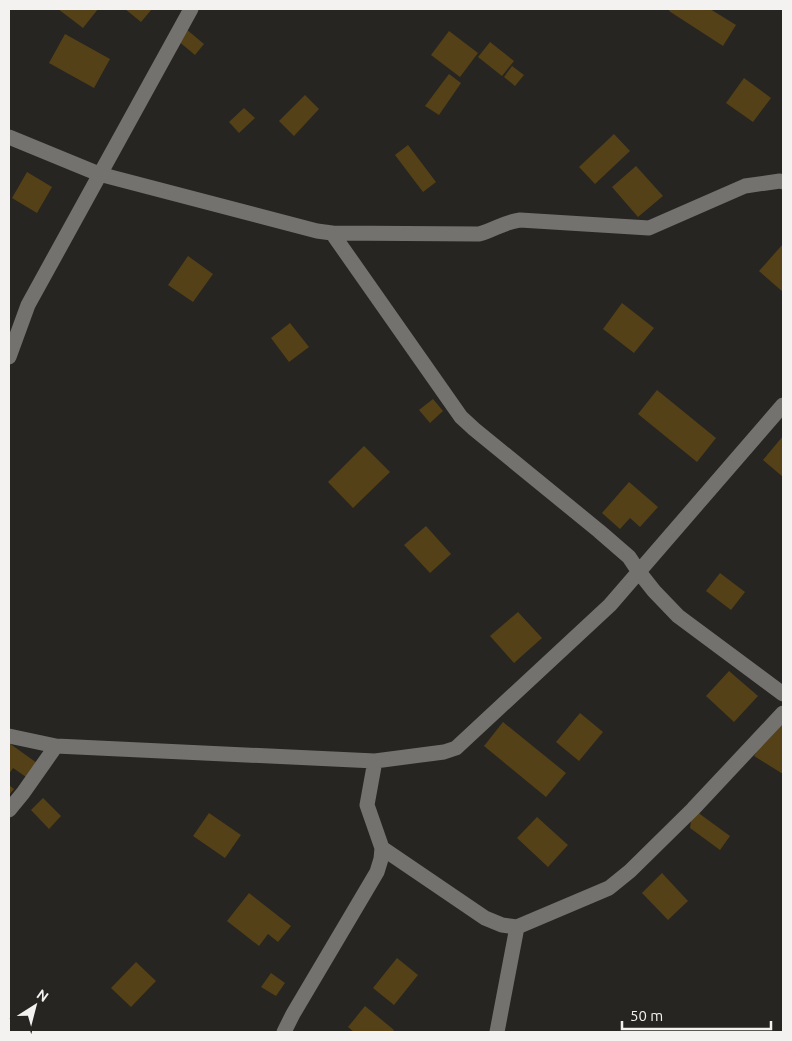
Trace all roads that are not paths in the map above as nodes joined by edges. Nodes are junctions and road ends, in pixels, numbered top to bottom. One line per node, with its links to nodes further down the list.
1 (191, 9): 3 (street)
2 (9, 137): 3 (street)
3 (99, 174): 5 (street); 6 (street)
4 (783, 182): 5 (street)
5 (332, 233): 8 (street)
6 (9, 357)
7 (783, 405): 8 (street)
8 (639, 572): 9 (street); 13 (street)
9 (783, 694)
10 (783, 713): 16 (street)
11 (9, 736): 12 (street)
12 (56, 746): 13 (street); 14 (street)
13 (375, 761): 15 (street)
14 (9, 810)
15 (382, 848): 16 (street); 17 (street)
16 (517, 927): 18 (street)
17 (284, 1032)
18 (497, 1032)

